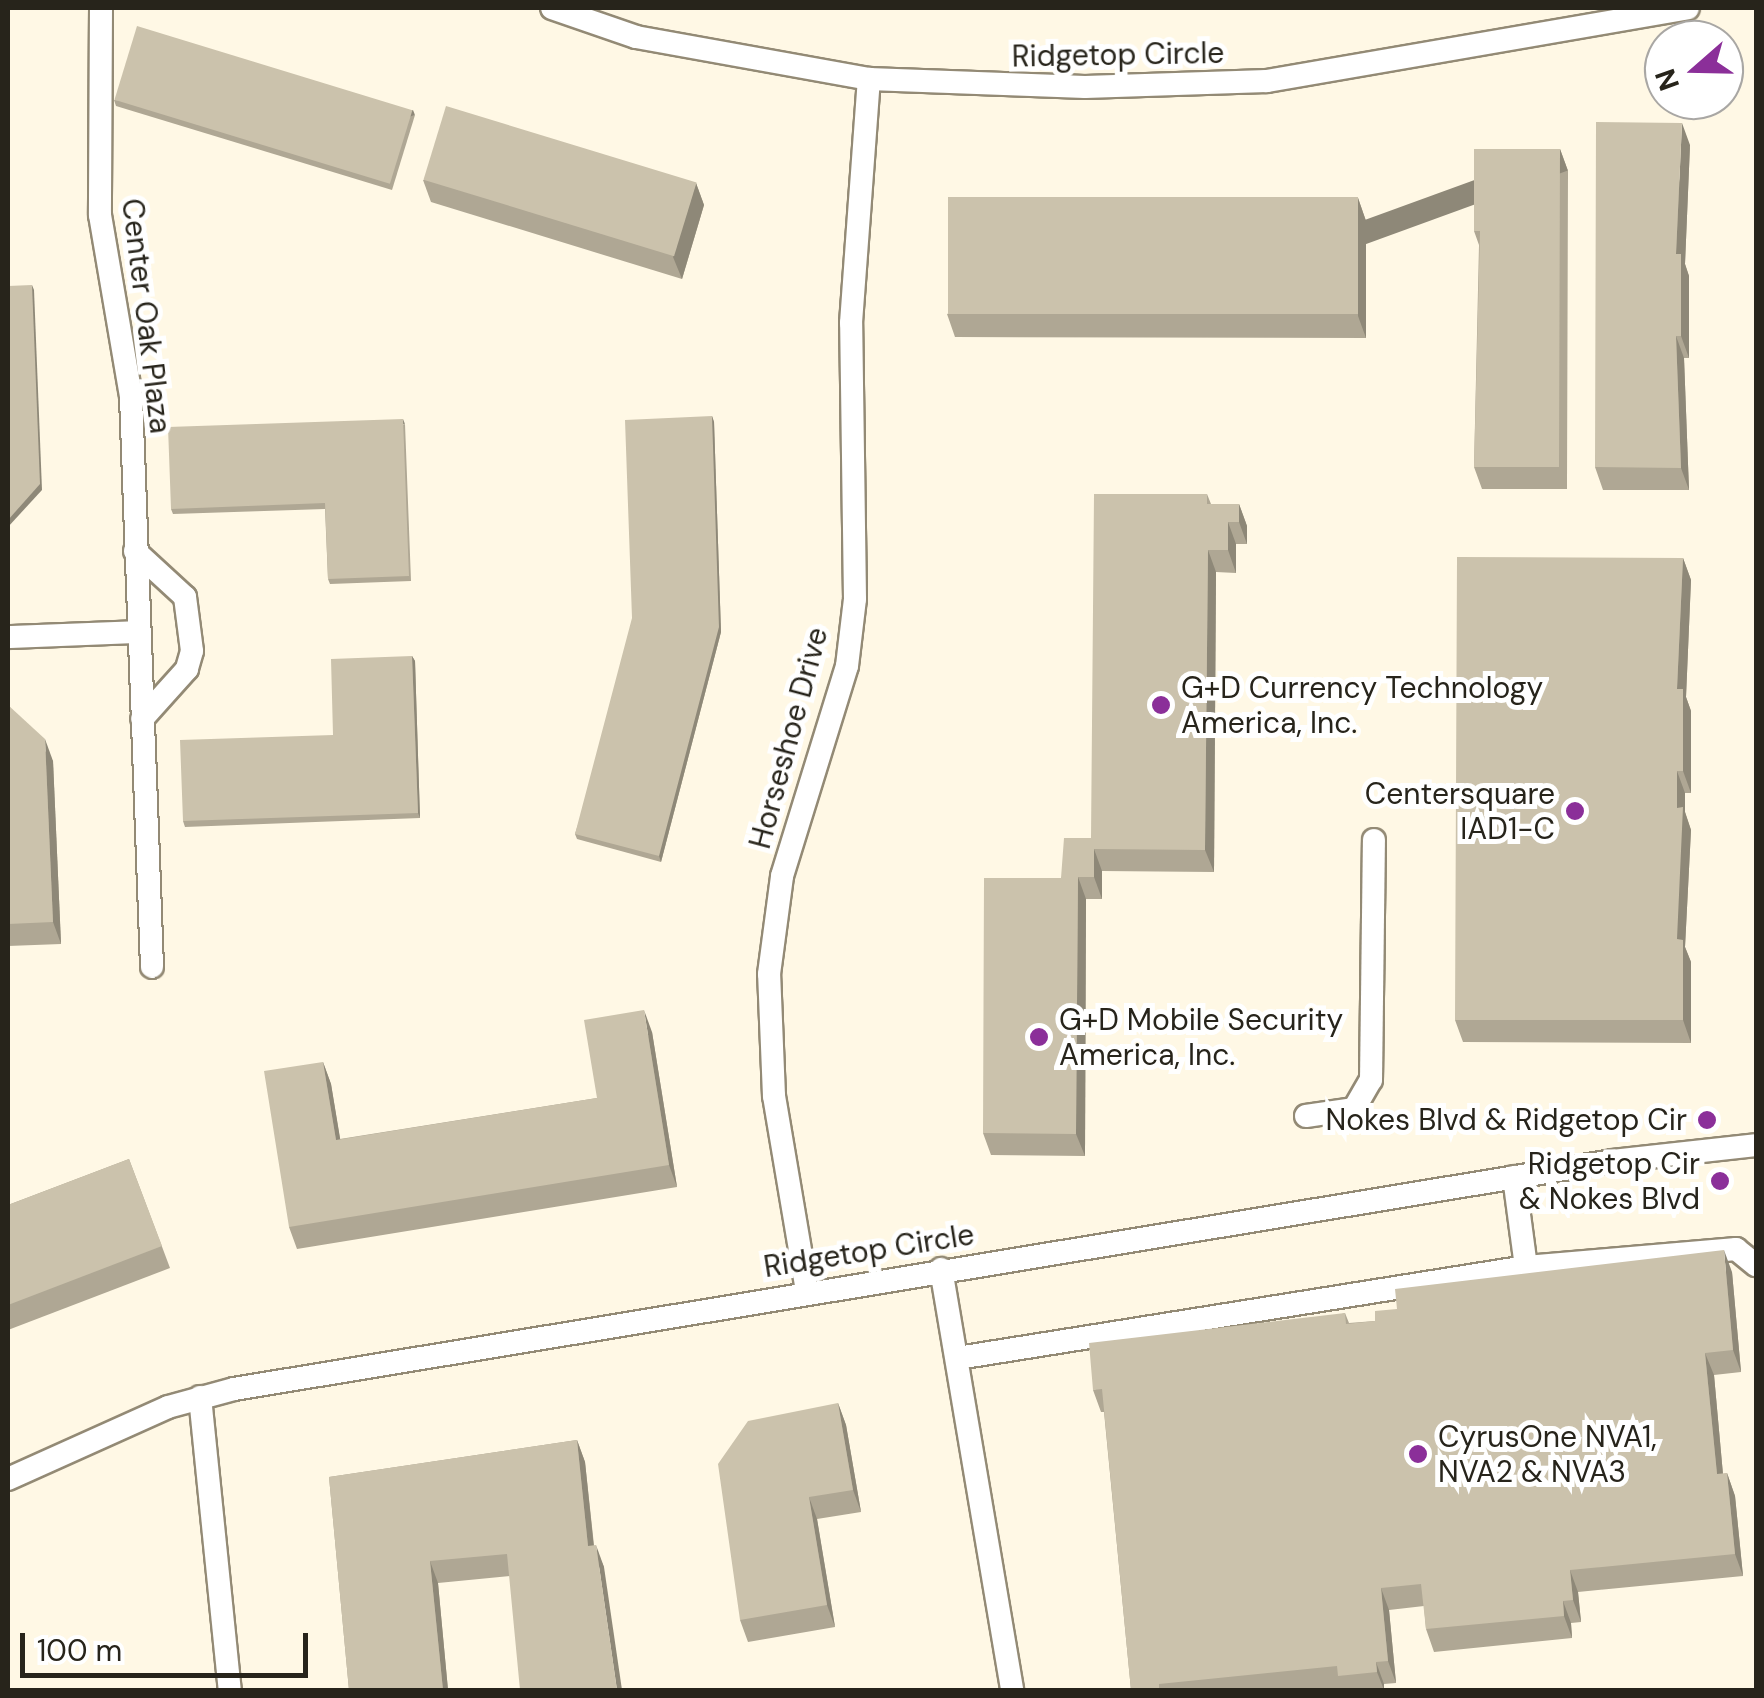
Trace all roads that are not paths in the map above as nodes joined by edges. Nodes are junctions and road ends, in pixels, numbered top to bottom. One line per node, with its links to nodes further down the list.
1 (101, 8): 5 (street, Center Oak Plaza)
2 (552, 8): 4 (street, Ridgetop Circle)
3 (1688, 8): 4 (street, Ridgetop Circle)
4 (870, 79): 17 (street, Horseshoe Drive)
5 (135, 551): 6 (street, Center Oak Plaza); 8 (street)
6 (137, 632): 7 (street); 8 (street, Center Oak Plaza)
7 (8, 637)
8 (142, 718): 10 (street, Center Oak Plaza)
9 (1374, 840): 11 (street)
10 (152, 967)
11 (1306, 1116)
12 (1756, 1145): 13 (street, Ridgetop Circle)
13 (1514, 1177): 15 (street); 16 (street, Ridgetop Circle)
14 (1756, 1265): 15 (street)
15 (1526, 1267): 18 (street)
16 (940, 1269): 17 (street, Ridgetop Circle); 18 (street)
17 (807, 1291): 19 (street, Ridgetop Circle)
18 (958, 1358): 22 (street)
19 (200, 1398): 20 (street, Ridgetop Circle); 21 (street)
20 (8, 1479)
21 (230, 1690)
22 (1012, 1690)

